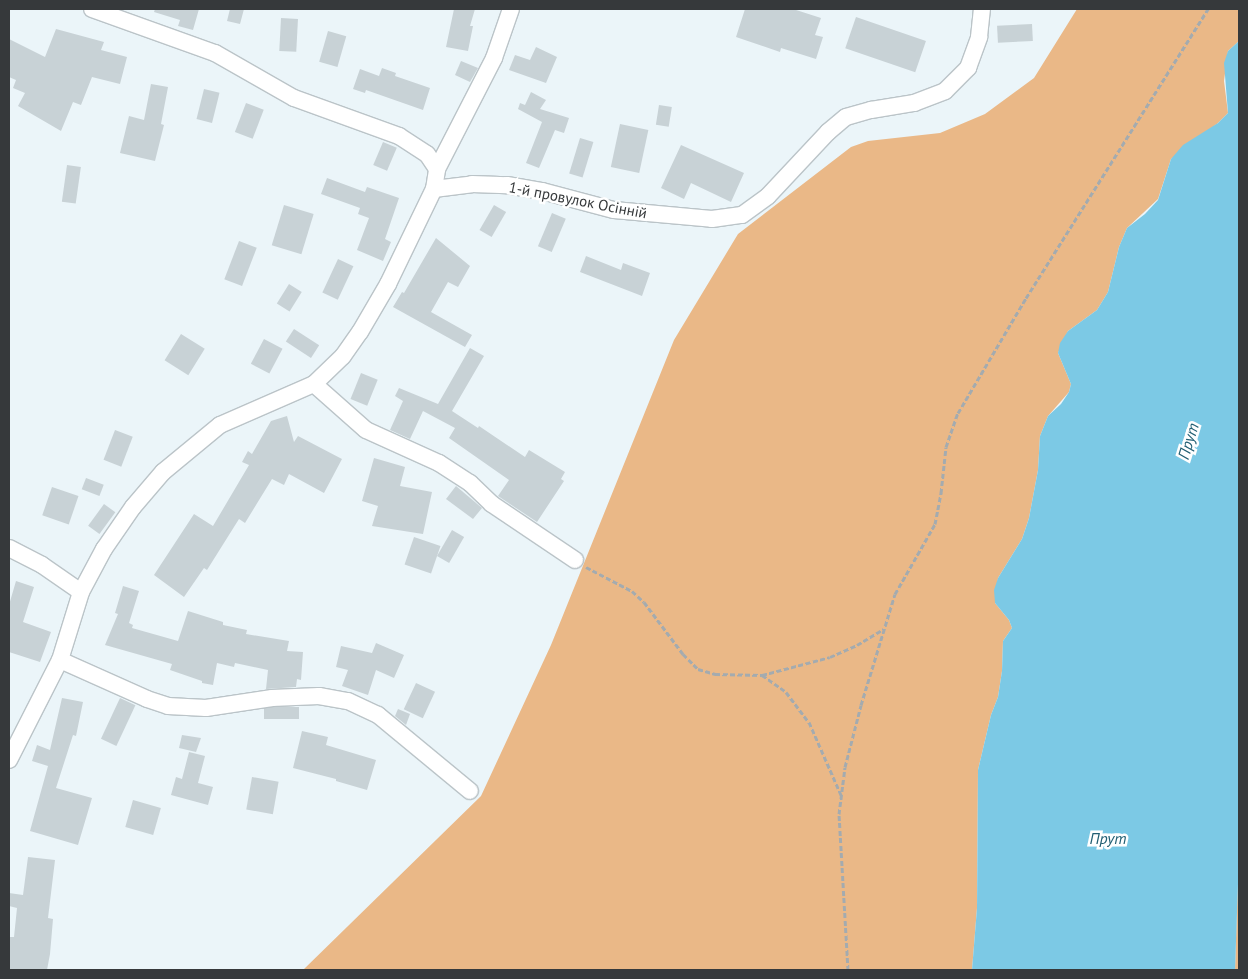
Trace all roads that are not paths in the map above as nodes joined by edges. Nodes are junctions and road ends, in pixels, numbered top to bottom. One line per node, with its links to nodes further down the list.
1 (92, 9): 4 (street)
2 (511, 9): 4 (street)
3 (982, 9): 5 (street, 1-й провулок Осінній)
4 (437, 169): 5 (street)
5 (434, 189): 6 (street)
6 (314, 384): 8 (street); 9 (street)
7 (9, 548): 9 (street)
8 (575, 560)
9 (81, 592): 10 (street)
10 (60, 660): 11 (street); 12 (street)
11 (9, 760)
12 (470, 791)

